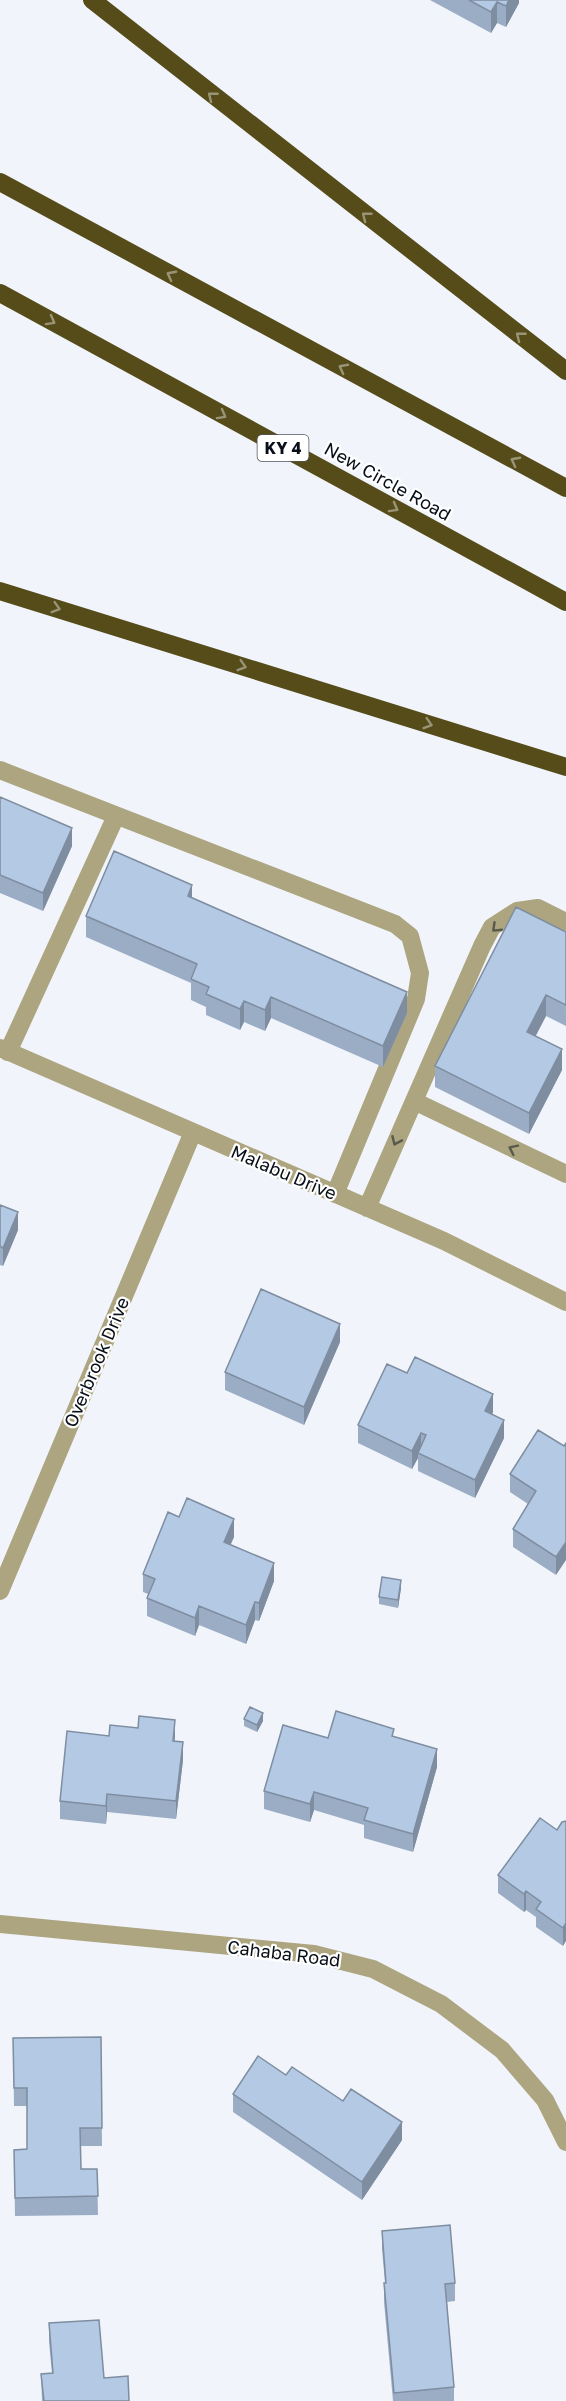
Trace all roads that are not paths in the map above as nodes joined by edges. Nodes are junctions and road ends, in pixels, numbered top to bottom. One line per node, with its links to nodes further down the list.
1 (92, 0): 4 (highway, one-way to 1)
2 (0, 182): 5 (highway, one-way to 2)
3 (0, 293): 7 (highway, New Circle Road / KY 4, one-way to 7)
4 (566, 371)
5 (566, 488)
6 (0, 591): 8 (highway, one-way to 8)
7 (566, 602)
8 (566, 767)
9 (0, 770): 10 (street)
10 (116, 816): 12 (street); 16 (street)
11 (566, 922): 13 (street, one-way to 13)
12 (4, 1050): 14 (street, Malabu Drive)
13 (414, 1101): 15 (street, one-way to 13); 17 (street, one-way to 17)
14 (193, 1132): 16 (street, Malabu Drive); 19 (street, Overbrook Drive)
15 (566, 1174)
16 (334, 1194): 17 (street, Malabu Drive)
17 (367, 1208): 18 (street, Malabu Drive)
18 (566, 1302)
19 (0, 1591)
20 (0, 1924): 21 (street, Cahaba Road)
21 (566, 2142)

